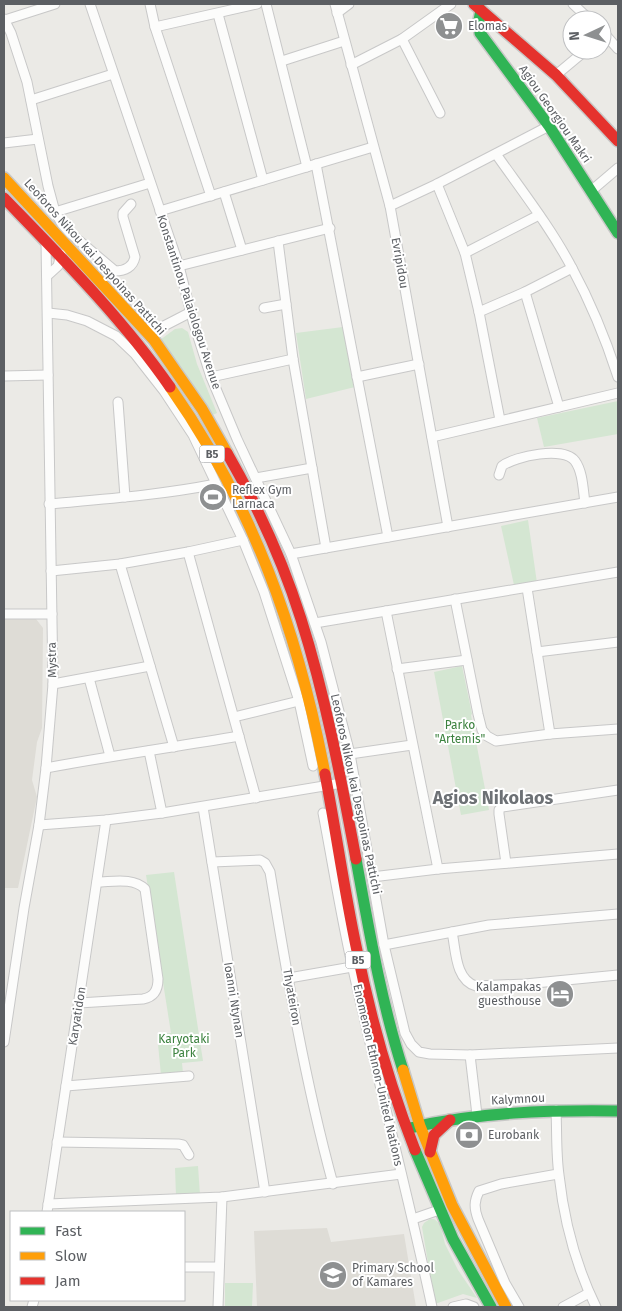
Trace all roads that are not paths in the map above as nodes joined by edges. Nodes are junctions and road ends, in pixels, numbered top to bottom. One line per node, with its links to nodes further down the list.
1 (56, 4): 11 (street)
2 (90, 4): 18 (street, Konstantinou Palaiologou Avenue)
3 (150, 4): 12 (street)
4 (257, 4): 10 (street)
5 (266, 4): 16 (street)
6 (349, 4): 9 (street)
7 (451, 4): 13 (street)
8 (477, 7): 19 (main road); 22 (main road, Agiou Georgiou Makri)
9 (336, 8): 14 (street, Evripidou)
10 (218, 14): 12 (street); 31 (street)
11 (4, 19): 20 (street)
12 (155, 27): 36 (street)
13 (402, 39): 17 (street); 21 (street)
14 (344, 41): 16 (street); 17 (street, Evripidou)
15 (574, 60): 19 (street)
16 (282, 61): 28 (street)
17 (351, 65): 26 (street, Evripidou)
18 (113, 74): 20 (street); 32 (street, Konstantinou Palaiologou Avenue)
19 (556, 75): 24 (main road)
20 (31, 100): 23 (street)
21 (440, 113)
22 (549, 126): 27 (street); 34 (main road, Agiou Georgiou Makri)
23 (38, 138): 25 (street); 41 (street)
24 (618, 141)
25 (4, 143)
26 (374, 148): 28 (street); 39 (street, Evripidou)
27 (496, 154): 33 (street); 42 (street)
28 (312, 166): 31 (street); 43 (street)
29 (618, 168): 34 (street)
30 (4, 178): 45 (main road, Leoforos Nikou kai Despoinas Pattichi / B5)
31 (263, 180): 35 (street)
32 (150, 183): 40 (street, Konstantinou Palaiologou Avenue); 41 (street)
33 (436, 184): 39 (street); 49 (street)
34 (591, 190): 44 (main road, Agiou Georgiou Makri)
35 (224, 192): 36 (street); 48 (street)
36 (211, 196): 40 (street)
37 (4, 198): 47 (main road, B5)
38 (131, 204): 41 (street)
39 (390, 206): 64 (street, Evripidou)
40 (160, 211): 51 (street, Konstantinou Palaiologou Avenue)
41 (55, 212)
42 (539, 215): 49 (street); 52 (street)
43 (330, 228): 46 (street); 68 (street)
44 (618, 232)
45 (62, 239): 50 (street); 61 (main road, Leoforos Nikou kai Despoinas Pattichi / B5)
46 (278, 241): 48 (street); 55 (street)
47 (46, 242): 50 (main road, B5); 53 (street, Mystra)
48 (242, 250): 51 (street)
49 (464, 252): 58 (street)
50 (60, 259): 53 (street); 118 (main road, B5)
51 (179, 266): 57 (street, Konstantinou Palaiologou Avenue)
52 (572, 268): 54 (street); 69 (street)
53 (47, 276): 59 (street, Mystra)
54 (525, 292): 58 (street); 72 (street)
55 (286, 304): 56 (street); 63 (street)
56 (264, 308)
57 (191, 312): 60 (street); 67 (street, Konstantinou Palaiologou Avenue)
58 (480, 312): 73 (street)
59 (48, 313): 65 (street, Mystra); 78 (street)
60 (160, 328): 61 (street); 62 (street)
61 (144, 329): 62 (main road, Leoforos Nikou kai Despoinas Pattichi / B5)
62 (154, 340): 117 (main road, Leoforos Nikou kai Despoinas Pattichi / B5)
63 (293, 359): 67 (street); 75 (street)
64 (419, 364): 68 (street); 74 (street, Evripidou)
65 (48, 375): 66 (street); 82 (street, Mystra)
66 (4, 376)
67 (211, 377): 77 (street, Konstantinou Palaiologou Avenue)
68 (357, 377): 84 (street)
69 (618, 377)
70 (618, 394): 72 (street)
71 (118, 402): 79 (street)
72 (559, 406): 73 (street)
73 (500, 420): 74 (street)
74 (432, 437): 83 (street, Evripidou)
75 (312, 468): 77 (street); 86 (street)
76 (498, 475): 81 (street)
77 (256, 478): 88 (street, Konstantinou Palaiologou Avenue)
78 (216, 484): 79 (street); 85 (street)
79 (125, 497): 82 (street)
80 (618, 497): 81 (street)
81 (585, 503): 83 (street)
82 (49, 504): 90 (street, Mystra)
83 (448, 527): 84 (street)
84 (388, 537): 86 (street)
85 (243, 540): 87 (street); 105 (street)
86 (326, 548): 88 (street)
87 (188, 552): 89 (street); 106 (street)
88 (291, 554): 97 (street, Konstantinou Palaiologou Avenue)
89 (120, 564): 90 (street); 101 (street)
90 (51, 572): 96 (street, Mystra)
91 (618, 572): 92 (street)
92 (527, 588): 93 (street); 99 (street)
93 (455, 600): 94 (street); 100 (street)
94 (386, 611): 97 (street); 102 (street)
95 (4, 614): 96 (street)
96 (52, 614): 104 (street, Mystra)
97 (315, 623): 113 (street, Konstantinou Palaiologou Avenue)
98 (618, 642): 99 (street)
99 (537, 652): 108 (street)
100 (467, 660): 102 (street); 108 (street)
101 (150, 666): 103 (street); 111 (street)
102 (397, 670): 110 (street)
103 (89, 678): 104 (street); 114 (street)
104 (53, 684): 116 (street, Mystra)
105 (299, 701): 106 (street); 115 (street)
106 (234, 717): 109 (street)
107 (618, 729): 108 (street)
108 (550, 734)
109 (239, 736): 111 (street); 120 (street)
110 (412, 744): 113 (street); 129 (street)
111 (174, 747): 112 (street)
112 (149, 751): 114 (street); 122 (street)
113 (350, 754): 130 (street, Konstantinou Palaiologou Avenue)
114 (110, 756): 116 (street)
115 (314, 766)
116 (46, 768): 125 (street, Mystra)
117 (342, 783): 118 (street); 149 (main road, Leoforos Nikou kai Despoinas Pattichi / B5)
118 (328, 786): 120 (street); 150 (main road, B5)
119 (618, 790): 128 (street)
120 (256, 798): 121 (street)
121 (203, 807): 122 (street); 127 (street, Ioanni Ntynan)
122 (162, 813): 124 (street)
123 (323, 813): 135 (street, Enomenon Ethnon-United Nations)
124 (106, 820): 125 (street); 131 (street, Karyatidon)
125 (39, 825): 139 (street, Mystra)
126 (618, 854): 128 (street)
127 (212, 862): 137 (street, Thyateiron); 157 (street, Ioanni Ntynan)
128 (506, 863): 129 (street)
129 (438, 869): 130 (street)
130 (372, 877): 134 (street, Konstantinou Palaiologou Avenue)
131 (97, 882): 138 (street, Karyatidon); 138 (street)
132 (618, 914): 133 (street)
133 (452, 932): 134 (street); 136 (street)
134 (384, 945): 142 (street, Konstantinou Palaiologou Avenue)
135 (352, 967): 137 (street); 154 (street, Enomenon Ethnon-United Nations)
136 (618, 975)
137 (288, 978): 156 (street, Thyateiron)
138 (79, 1003): 144 (street, Karyatidon)
139 (4, 1031): 140 (street, Mystra)
140 (4, 1042)
141 (618, 1048): 142 (street)
142 (470, 1055): 147 (street)
143 (189, 1076): 144 (street)
144 (66, 1086): 151 (street, Karyatidon)
145 (556, 1110): 146 (main road, Kalymnou); 147 (main road, Kalymnou); 155 (street)
146 (618, 1111)
147 (477, 1115): 148 (main road, Kalymnou)
148 (450, 1120): 149 (main road, Kalymnou); 152 (main road)
149 (420, 1126): 150 (main road, Kalymnou); 152 (main road, Leoforos Nikou kai Despoinas Pattichi / B5)
150 (406, 1129): 160 (main road, B5)
151 (57, 1142): 153 (street); 159 (street, Karyatidon)
152 (430, 1152): 170 (main road, Leoforos Nikou kai Despoinas Pattichi / B5)
153 (189, 1155)
154 (401, 1174): 156 (street); 161 (street, Enomenon Ethnon-United Nations)
155 (558, 1174): 164 (street); 171 (street)
156 (333, 1184): 157 (street)
157 (265, 1192): 158 (street)
158 (222, 1197): 159 (street); 163 (street)
159 (48, 1208)
160 (439, 1210): 161 (street); 169 (main road, B5)
161 (413, 1219): 166 (street, Enomenon Ethnon-United Nations)
162 (185, 1267): 163 (street)
163 (219, 1267): 165 (street)
164 (589, 1293): 172 (street); 173 (street)
165 (218, 1307)
166 (432, 1307)
167 (453, 1307): 168 (street)
168 (474, 1307)
169 (491, 1307)
170 (506, 1307)
171 (518, 1307)
172 (563, 1307)
173 (596, 1307)

